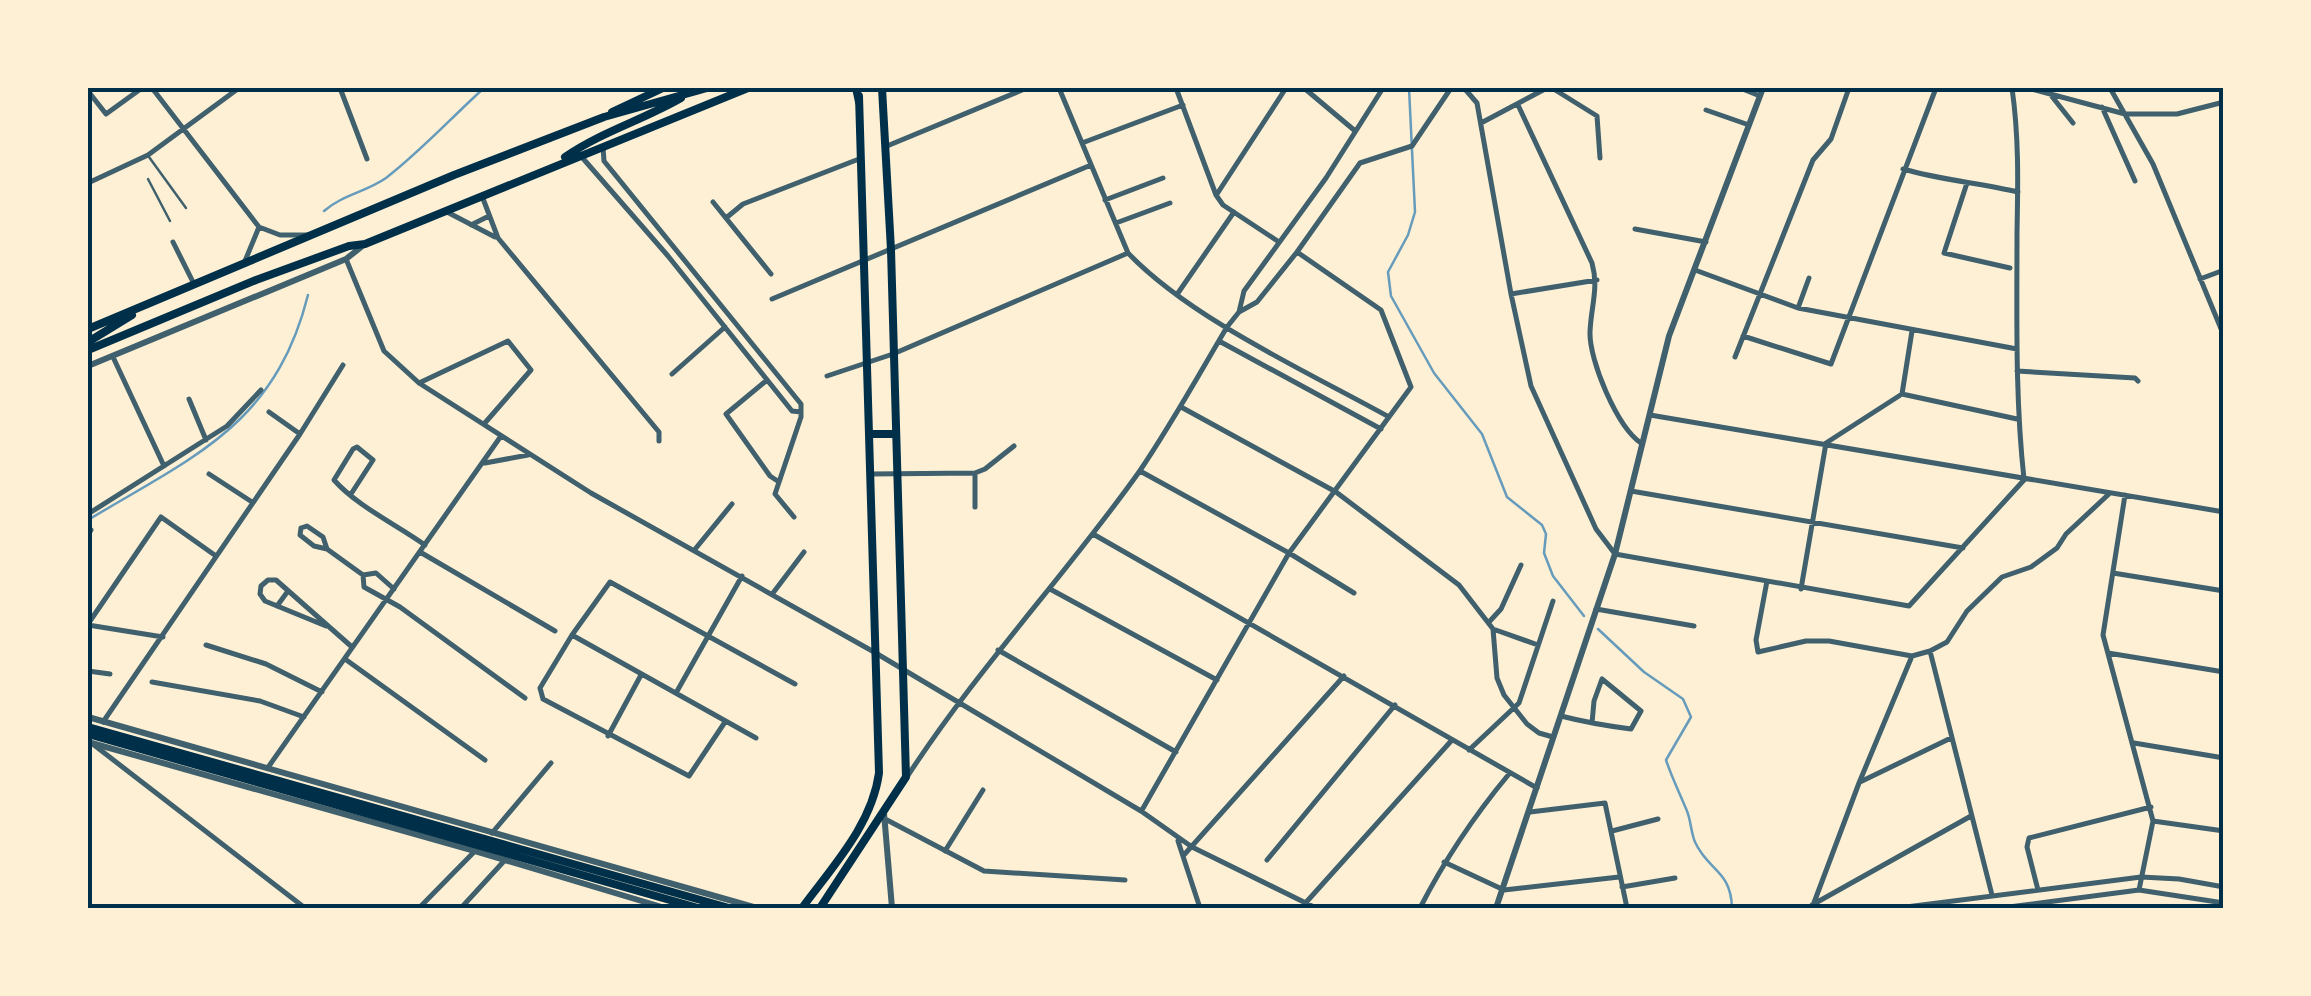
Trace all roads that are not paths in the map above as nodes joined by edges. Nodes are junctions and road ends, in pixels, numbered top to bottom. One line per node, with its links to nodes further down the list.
1 (142, 88): 25 (street)
2 (152, 88): 39 (street)
3 (239, 88): 39 (street)
4 (340, 88): 48 (street)
5 (663, 88): 35 (main road)
6 (707, 88): 26 (main road)
7 (748, 88): 42 (main road)
8 (857, 88): 46 (main road)
9 (882, 88): 43 (main road)
10 (1027, 88): 43 (street)
11 (1059, 88): 41 (street)
12 (1176, 88): 30 (street)
13 (1286, 88): 59 (street)
14 (1304, 88): 40 (street)
15 (1383, 88): 40 (street)
16 (1451, 88): 81 (street)
17 (1464, 88): 36 (street)
18 (1549, 88): 31 (street); 47 (street)
19 (1740, 88): 27 (street)
20 (1850, 88): 97 (street)
21 (1936, 88): 51 (street)
22 (2012, 88): 57 (street)
23 (2028, 88): 28 (street)
24 (2110, 88): 34 (street)
25 (88, 90)
26 (694, 90): 35 (main road); 49 (main road)
27 (1761, 92): 38 (street)
28 (2049, 93): 32 (street); 37 (street)
29 (2224, 102): 34 (street)
30 (1183, 105): 41 (street); 59 (street)
31 (1518, 105): 36 (street); 93 (street)
32 (2102, 107): 34 (street); 54 (street)
33 (1706, 110): 38 (street)
34 (2125, 114): 92 (street)
35 (604, 117): 73 (main road)
36 (1480, 122): 96 (street)
37 (2073, 123)
38 (1749, 125): 77 (street)
39 (184, 127): 45 (street); 71 (street)
40 (1354, 130): 76 (street)
41 (1082, 143): 50 (street)
42 (603, 145): 44 (main road); 79 (street)
43 (886, 146): 80 (main road)
44 (580, 154): 49 (main road); 83 (street)
45 (148, 155): 55 (street); 63 (lane)
46 (862, 158): 67 (street); 85 (main road)
47 (1600, 158)
48 (367, 159)
49 (551, 166): 58 (main road)
50 (1091, 166): 60 (street); 80 (street)
51 (1903, 169): 56 (street); 102 (street)
52 (1163, 178): 60 (street)
53 (148, 179): 68 (lane)
54 (2135, 181)
55 (88, 183)
56 (1968, 184): 57 (street); 87 (street)
57 (2018, 192): 111 (street)
58 (482, 196): 64 (main road); 66 (street)
59 (1216, 196): 65 (street)
60 (1105, 200): 69 (street)
61 (713, 202): 67 (street)
62 (1170, 202): 69 (street)
63 (186, 208)
64 (446, 212): 70 (street); 78 (main road)
65 (1234, 212): 76 (street); 95 (street)
66 (489, 216): 70 (street); 74 (street)
67 (726, 218): 90 (street)
68 (170, 221)
69 (1115, 223): 82 (street)
70 (472, 224): 74 (street)
71 (259, 227): 73 (street); 86 (street)
72 (1635, 229): 77 (street)
73 (307, 234): 86 (main road)
74 (498, 238): 141 (street)
75 (174, 242): 94 (street)
76 (1279, 242): 101 (street)
77 (1706, 242): 88 (street)
78 (365, 244): 84 (street); 112 (main road)
79 (676, 248): 83 (street); 130 (street)
80 (890, 250): 85 (street); 113 (main road)
81 (1297, 252): 101 (street); 132 (street)
82 (1128, 253): 95 (street); 113 (street)
83 (668, 256): 103 (street)
84 (346, 259): 114 (street); 124 (street)
85 (866, 261): 98 (street); 116 (main road)
86 (244, 264): 94 (main road)
87 (2010, 268)
88 (1695, 270): 97 (street); 131 (street)
89 (2224, 270): 92 (street)
90 (771, 274)
91 (1809, 278): 100 (street)
92 (2200, 279): 108 (street)
93 (1597, 280): 96 (street); 142 (street)
94 (194, 284): 99 (main road)
95 (1178, 294): 104 (street)
96 (1511, 294): 175 (street)
97 (1759, 295): 100 (street); 107 (street)
98 (772, 299)
99 (148, 304): 105 (main road); 110 (main road)
100 (1798, 308): 102 (street)
101 (1239, 312): 104 (street)
102 (1847, 317): 106 (street); 107 (street)
103 (725, 328): 120 (street); 122 (street)
104 (1226, 328): 109 (street); 132 (street)
105 (88, 330)
106 (1912, 331): 111 (street); 126 (street)
107 (1743, 336): 115 (street)
108 (2224, 336)
109 (1219, 341): 128 (street); 135 (street)
110 (88, 342)
111 (2017, 349): 119 (street)
112 (88, 350)
113 (894, 354): 116 (street); 138 (main road)
114 (114, 356): 118 (street); 147 (street)
115 (1735, 357)
116 (868, 364): 121 (street); 137 (main road)
117 (343, 365): 136 (street)
118 (88, 366)
119 (2016, 371): 123 (street); 133 (street)
120 (672, 374)
121 (827, 376)
122 (767, 380): 130 (street); 153 (street)
123 (2138, 381)
124 (420, 383): 134 (street); 134 (street)
125 (261, 390): 140 (street)
126 (1902, 394): 133 (street); 143 (street)
127 (189, 399): 140 (street)
128 (1181, 406): 148 (street); 156 (street)
129 (269, 412): 136 (street)
130 (802, 412): 153 (street)
131 (1648, 415): 142 (street); 143 (street)
132 (1389, 416): 135 (street)
133 (2018, 419): 154 (street)
134 (484, 424): 139 (street)
135 (1381, 429): 156 (street)
136 (300, 434): 160 (street)
137 (870, 434): 138 (main road); 151 (main road)
138 (896, 434): 152 (main road)
139 (501, 436): 145 (street); 146 (street)
140 (206, 440): 147 (street)
141 (659, 441)
142 (1640, 443): 155 (street)
143 (1826, 443): 154 (street); 166 (street)
144 (1014, 446): 149 (street)
145 (530, 455): 146 (street); 171 (street)
146 (482, 464): 168 (street)
147 (164, 466): 164 (street)
148 (1139, 471): 167 (street); 174 (street)
149 (975, 473): 152 (street); 162 (street)
150 (209, 474): 160 (street)
151 (870, 474): 152 (street); 206 (main road)
152 (897, 474): 211 (main road)
153 (778, 480): 165 (street)
154 (2024, 480): 157 (street); 169 (street)
155 (1629, 490): 166 (street); 175 (street)
156 (1336, 492): 174 (street); 196 (street)
157 (2110, 493): 159 (street); 207 (street)
158 (352, 494): 158 (street); 168 (street)
159 (2125, 496): 163 (street); 178 (street)
160 (252, 502): 176 (street)
161 (732, 504): 171 (street)
162 (976, 507)
163 (2224, 512)
164 (88, 514)
165 (794, 517)
166 (1812, 522): 169 (street); 182 (street)
167 (1092, 534): 185 (street); 193 (street)
168 (426, 545): 172 (street)
169 (1963, 548): 182 (street)
170 (327, 549): 170 (street); 179 (street)
171 (695, 550): 180 (street)
172 (420, 552): 183 (street); 198 (street)
173 (804, 552): 188 (street)
174 (1289, 552): 187 (street); 193 (street)
175 (1615, 554): 181 (street); 192 (street)
176 (216, 556): 194 (street); 200 (street)
177 (1520, 566): 196 (street)
178 (2112, 572): 186 (street); 208 (street)
179 (363, 575): 183 (street); 189 (street)
180 (742, 576): 188 (street); 201 (street)
181 (1767, 581): 182 (street); 209 (street)
182 (1801, 588)
183 (394, 589): 189 (street)
184 (288, 590): 191 (street); 191 (street); 195 (street)
185 (1050, 590): 205 (street); 217 (street)
186 (2224, 591)
187 (1354, 593)
188 (772, 594): 206 (street)
189 (387, 599): 204 (street); 222 (street)
190 (1553, 601): 203 (street)
191 (277, 606): 195 (street)
192 (1596, 608): 197 (street); 226 (street)
193 (1250, 621): 216 (street); 217 (street)
194 (88, 624): 200 (street)
195 (326, 626): 204 (street)
196 (1491, 626): 203 (street); 225 (street)
197 (1694, 626)
198 (554, 630)
199 (572, 635): 201 (street); 215 (street); 233 (street)
200 (163, 636): 229 (street)
201 (710, 636): 219 (street); 221 (street)
202 (206, 645): 220 (street)
203 (1538, 645): 225 (street)
204 (353, 648): 210 (street)
205 (998, 650): 223 (street); 240 (street)
206 (874, 652): 211 (street); 291 (main road)
207 (1930, 652): 209 (street); 236 (street)
208 (2107, 653): 213 (street); 238 (street)
209 (1912, 656): 247 (street)
210 (344, 660): 220 (street); 242 (street)
211 (905, 670): 223 (street); 246 (main road)
212 (88, 671): 214 (street)
213 (2224, 672)
214 (110, 674)
215 (641, 674): 221 (street); 233 (street)
216 (1344, 676): 224 (street); 262 (street)
217 (1218, 680): 240 (street)
218 (152, 682): 228 (street)
219 (795, 684)
220 (322, 692): 228 (street)
221 (676, 693): 230 (street)
222 (525, 698)
223 (958, 703): 246 (street); 251 (street)
224 (1395, 705): 237 (street); 268 (street)
225 (1514, 710): 234 (street); 239 (street)
226 (1560, 716): 231 (street); 234 (street)
227 (88, 717): 229 (street)
228 (304, 717): 244 (street)
229 (103, 722): 244 (street)
230 (726, 722): 233 (street); 235 (street)
231 (1592, 723): 231 (street)
232 (89, 736): 263 (street); 264 (main road); 284 (street)
233 (608, 736)
234 (1553, 737): 248 (street)
235 (756, 738)
236 (1951, 738): 247 (street); 253 (street)
237 (1452, 740): 239 (street); 282 (street)
238 (2134, 744): 241 (street); 250 (street)
239 (1469, 750): 245 (street)
240 (1176, 752): 251 (street)
241 (2224, 758)
242 (485, 760)
243 (551, 763): 259 (street)
244 (269, 766): 259 (street)
245 (1510, 773): 248 (street); 270 (street)
246 (906, 778): 254 (main road)
247 (1859, 783): 283 (street)
248 (1537, 788): 252 (street)
249 (983, 790): 265 (street)
250 (2151, 808): 256 (street); 278 (street)
251 (1141, 811): 261 (street)
252 (1530, 812): 257 (street); 277 (street)
253 (1971, 816): 280 (street); 283 (street)
254 (886, 817): 265 (street); 292 (main road); 293 (street)
255 (1658, 819): 257 (street)
256 (2153, 822): 258 (street); 271 (street)
257 (1612, 831): 272 (street)
258 (2224, 831)
259 (492, 833): 260 (street)
260 (510, 838): 264 (main road); 290 (street)
261 (1177, 838): 262 (street); 266 (street)
262 (1192, 847): 266 (street); 282 (street)
263 (475, 851): 267 (street); 285 (street)
264 (517, 852): 267 (main road); 269 (main road)
265 (944, 852): 274 (street)
266 (1183, 856): 294 (street)
267 (505, 860): 286 (street); 287 (street)
268 (1267, 860)
269 (547, 861): 288 (main road); 289 (main road)
270 (1444, 862): 277 (street); 296 (street)
271 (2141, 876): 276 (street); 278 (street); 279 (street)
272 (1620, 877): 275 (street); 277 (street)
273 (1676, 878): 275 (street)
274 (1124, 880)
275 (1622, 886): 298 (street)
276 (2224, 887)
277 (1504, 890): 297 (street)
278 (2038, 890): 280 (street)
279 (2139, 890): 281 (street); 300 (street)
280 (1992, 896): 299 (street)
281 (2224, 902)
282 (1303, 906): 295 (street)
283 (1812, 906)
284 (304, 908)
285 (419, 908)
286 (461, 908)
287 (664, 908)
288 (698, 908)
289 (729, 908)
290 (757, 908)
291 (802, 908)
292 (820, 908)
293 (892, 908)
294 (1200, 908)
295 (1316, 908)
296 (1420, 908)
297 (1496, 908)
298 (1627, 908)
299 (1898, 908)
300 (2001, 908)

